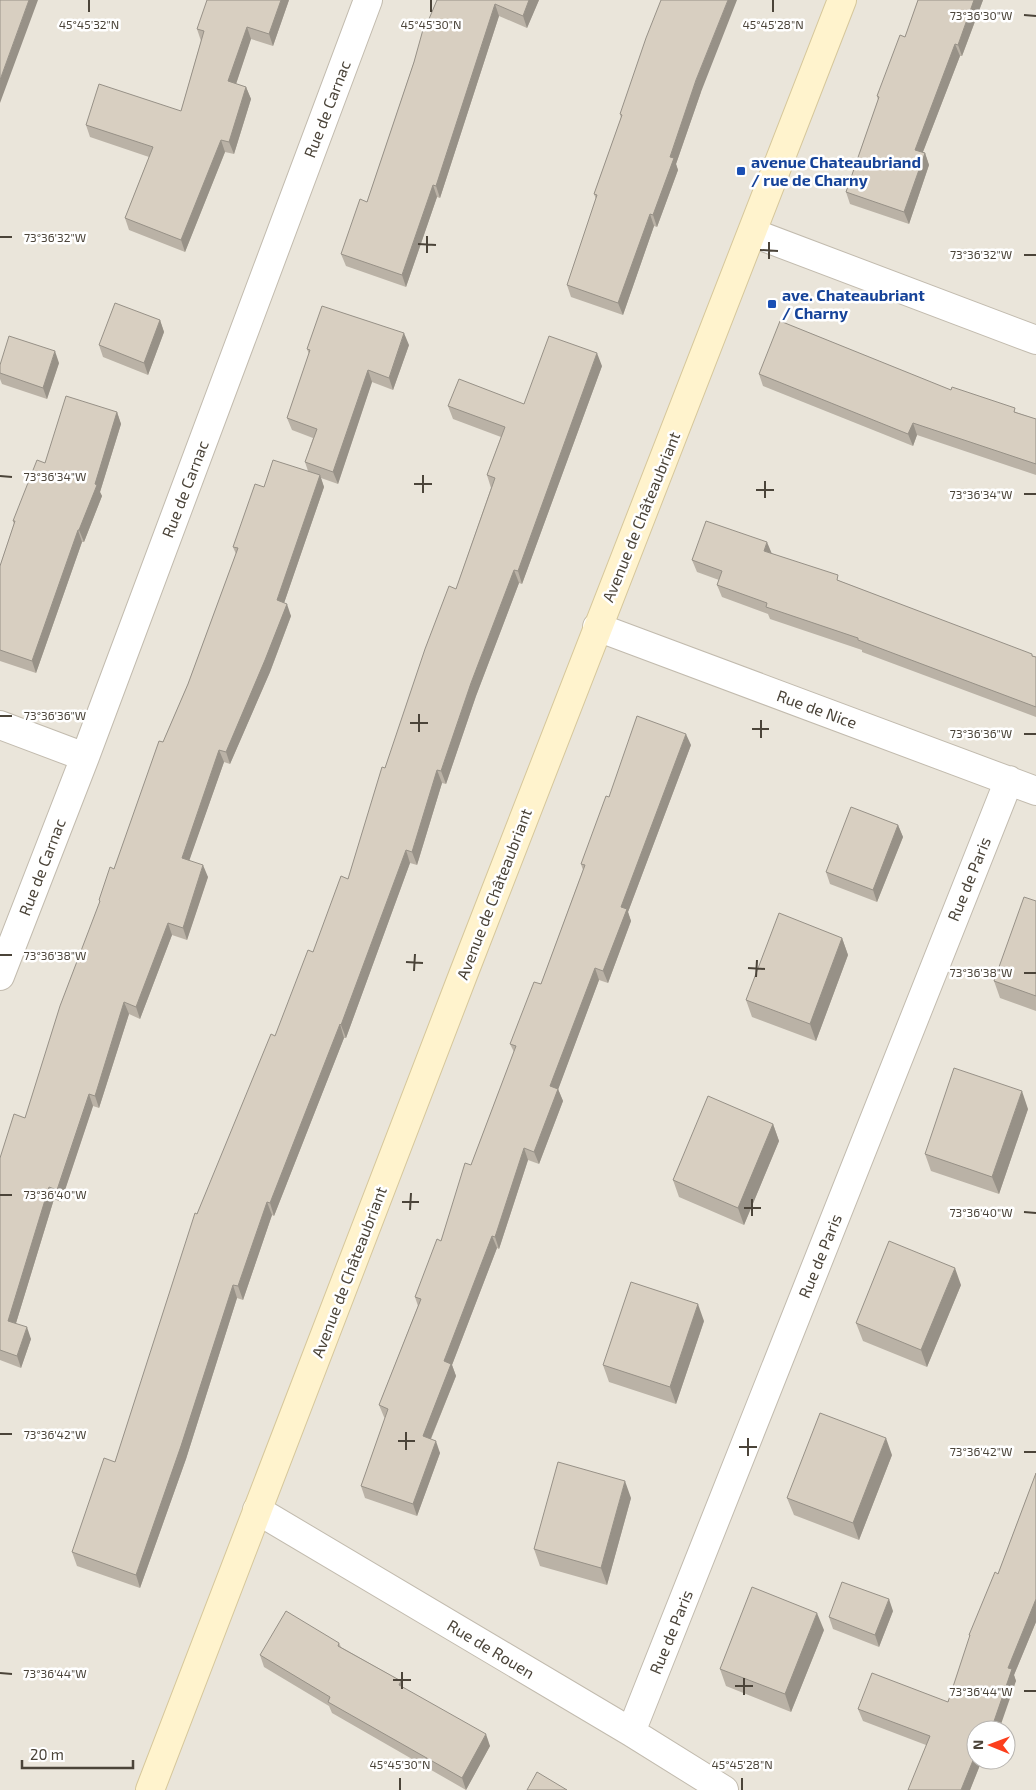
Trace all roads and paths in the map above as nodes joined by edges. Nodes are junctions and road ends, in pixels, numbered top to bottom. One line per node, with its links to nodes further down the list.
1 (368, 0): 7 (street, Rue de Carnac)
2 (842, 0): 3 (street, Avenue de Châteaubriant)
3 (753, 233): 4 (street); 5 (street, Avenue de Châteaubriant)
4 (1036, 340)
5 (597, 627): 8 (street, Rue de Nice); 11 (street, Avenue de Châteaubriant)
6 (0, 725): 7 (street)
7 (85, 757): 10 (street, Rue de Carnac)
8 (1009, 780): 9 (street, Rue de Nice); 12 (street, Rue de Paris)
9 (1036, 791)
10 (0, 976)
11 (257, 1510): 12 (street, Rue de Rouen); 13 (street, Avenue de Châteaubriant)
12 (631, 1732): 14 (street, Rue de Rouen)
13 (150, 1790)
14 (724, 1790)

